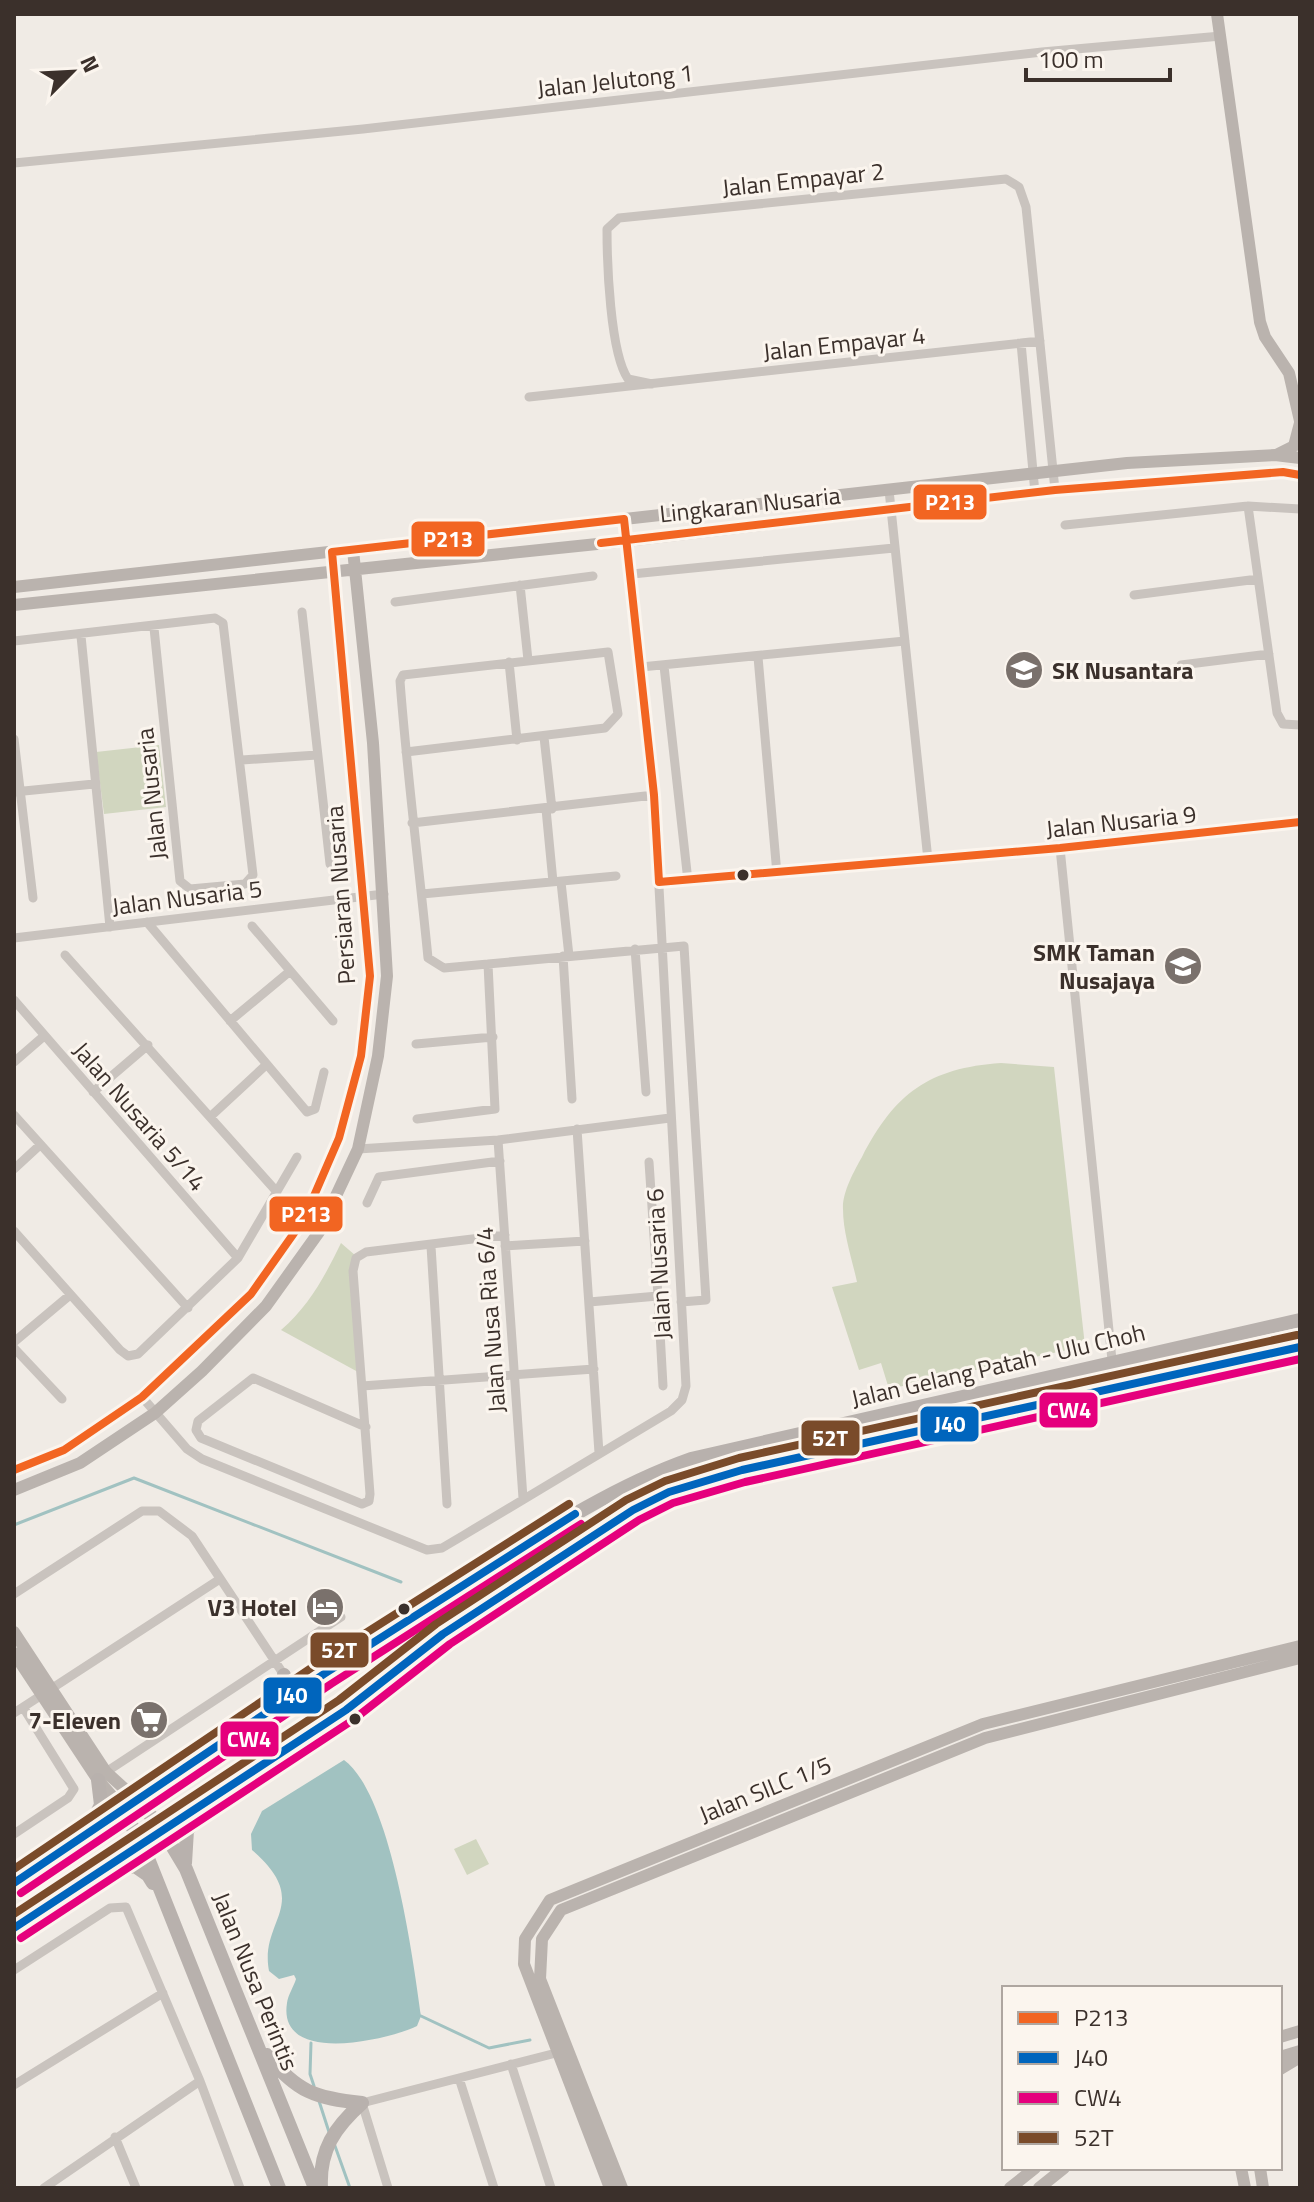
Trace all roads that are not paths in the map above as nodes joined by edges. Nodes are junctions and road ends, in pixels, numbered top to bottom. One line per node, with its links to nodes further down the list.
1 (1217, 14): 2 (street)
2 (1221, 36): 3 (street, Jalan Jelutong 1); 8 (street)
3 (14, 163)
4 (1040, 341): 5 (street, Jalan Empayar 4); 6 (street, Jalan Empayar 2); 11 (street)
5 (1021, 343): 6 (street, Jalan Empayar 4); 12 (street)
6 (652, 384): 7 (street, Jalan Empayar 4)
7 (529, 397)
8 (1300, 422): 9 (street)
9 (1275, 455): 10 (street, Lingkaran Nusaria); 11 (street, Lingkaran Nusaria)
10 (1300, 458)
11 (1053, 471): 12 (street, Lingkaran Nusaria); 15 (street)
12 (1033, 473): 14 (street, Lingkaran Nusaria); 16 (street)
13 (1300, 475): 15 (street, Lingkaran Nusaria)
14 (889, 490): 19 (street); 20 (street, Lingkaran Nusaria)
15 (1055, 490): 16 (street, Lingkaran Nusaria)
16 (1035, 493): 19 (street, Lingkaran Nusaria)
17 (1248, 506): 18 (street); 21 (street); 30 (street)
18 (1300, 509)
19 (891, 511): 22 (street, Lingkaran Nusaria); 23 (street)
20 (624, 519): 22 (street, Jalan Nusaria 6); 24 (street, Lingkaran Nusaria)
21 (1065, 525)
22 (626, 541): 26 (street, Lingkaran Nusaria); 28 (street, Jalan Nusaria 6)
23 (894, 548): 28 (street); 40 (street)
24 (353, 550): 25 (street, Lingkaran Nusaria); 26 (street, Persiaran Nusaria)
25 (332, 552): 27 (street, Persiaran Nusaria); 32 (street, Lingkaran Nusaria)
26 (356, 568): 27 (street, Lingkaran Nusaria); 69 (street, Persiaran Nusaria)
27 (334, 570): 35 (street, Lingkaran Nusaria); 71 (street, Persiaran Nusaria)
28 (632, 574): 47 (street, Jalan Nusaria 6)
29 (593, 576): 31 (street)
30 (1258, 579): 33 (street); 41 (street)
31 (520, 585): 34 (street); 43 (street)
32 (14, 587)
33 (1134, 595)
34 (395, 602)
35 (14, 605)
36 (302, 612): 53 (street)
37 (154, 628): 38 (street); 54 (street); 54 (street, Jalan Nusaria)
38 (81, 636): 39 (street); 55 (street)
39 (14, 641)
40 (905, 641): 42 (street); 62 (street)
41 (1269, 654): 45 (street); 48 (street)
42 (758, 657): 46 (street); 64 (street)
43 (528, 660): 44 (street); 49 (street)
44 (509, 662): 51 (street); 52 (street)
45 (1181, 665)
46 (664, 666): 47 (street); 66 (street)
47 (641, 667): 57 (street, Jalan Nusaria 6)
48 (1300, 725)
49 (544, 737): 51 (street); 58 (street)
50 (14, 739): 56 (street)
51 (517, 740): 52 (street)
52 (406, 752): 60 (street)
53 (317, 755): 54 (street); 63 (street)
54 (242, 760)
55 (94, 784): 56 (street); 75 (street)
56 (17, 791): 72 (street)
57 (654, 795): 58 (street); 68 (street, Jalan Nusaria 6)
58 (549, 809): 60 (street); 67 (street)
59 (1300, 822): 61 (street, Jalan Nusaria 9)
60 (412, 823): 70 (street)
61 (1060, 848): 62 (street, Jalan Nusaria 9); 123 (street)
62 (928, 860): 64 (street, Jalan Nusaria 9)
63 (330, 864)
64 (777, 874): 66 (street, Jalan Nusaria 9)
65 (616, 876): 67 (street)
66 (688, 881): 68 (street, Jalan Nusaria 9)
67 (557, 882): 70 (street); 80 (street)
68 (659, 882): 77 (street, Jalan Nusaria 6)
69 (384, 894): 71 (street); 103 (street, Persiaran Nusaria)
70 (422, 894): 81 (street)
71 (365, 896): 73 (street, Jalan Nusaria 5); 129 (street, Persiaran Nusaria)
72 (33, 898)
73 (147, 922): 75 (street, Jalan Nusaria 5); 84 (street)
74 (252, 926): 82 (street)
75 (110, 927): 76 (street, Jalan Nusaria 5)
76 (14, 938)
77 (662, 948): 78 (street); 98 (street, Jalan Nusaria 6); 118 (street)
78 (635, 949): 80 (street); 94 (street)
79 (65, 955): 89 (street)
80 (566, 956): 81 (street); 95 (street)
81 (488, 964): 87 (street)
82 (289, 972): 84 (street); 85 (street)
83 (14, 1000): 86 (street, Jalan Nusaria 5/14)
84 (230, 1021): 91 (street)
85 (333, 1021)
86 (44, 1036): 90 (street); 93 (street, Jalan Nusaria 5/14)
87 (493, 1037): 88 (street); 99 (street)
88 (416, 1044)
89 (148, 1045): 93 (street); 97 (street)
90 (14, 1062)
91 (266, 1065): 92 (street); 97 (street)
92 (324, 1072)
93 (93, 1092): 114 (street, Jalan Nusaria 5/14)
94 (646, 1092)
95 (572, 1099)
96 (14, 1115): 102 (street)
97 (210, 1117): 108 (street)
98 (670, 1118): 100 (street); 118 (street, Jalan Nusaria 6)
99 (417, 1119)
100 (577, 1129): 101 (street); 112 (street)
101 (498, 1140): 103 (street); 105 (street, Jalan Nusa Ria 6/4)
102 (40, 1145): 107 (street); 119 (street)
103 (358, 1149): 131 (street, Persiaran Nusaria)
104 (297, 1157): 108 (street)
105 (500, 1161): 109 (street); 111 (street, Jalan Nusa Ria 6/4)
106 (649, 1162): 116 (street)
107 (14, 1169)
108 (277, 1192): 114 (street)
109 (367, 1203)
110 (16, 1237): 115 (street)
111 (505, 1240): 112 (street); 113 (street); 125 (street, Jalan Nusa Ria 6/4)
112 (585, 1241): 117 (street)
113 (431, 1246): 126 (street); 127 (street)
114 (238, 1258): 119 (street)
115 (70, 1295): 119 (street); 121 (street)
116 (658, 1296): 117 (street); 128 (street)
117 (589, 1302): 124 (street)
118 (681, 1302): 133 (street, Jalan Nusaria 6)
119 (188, 1308)
120 (1300, 1320): 123 (main road, Jalan Gelang Patah - Ulu Choh)
121 (14, 1345): 130 (street)
122 (1300, 1347): 151 (main road, Jalan Gelang Patah - Ulu Choh)
123 (1112, 1360): 146 (main road, Jalan Gelang Patah - Ulu Choh)
124 (594, 1369): 125 (street); 133 (street)
125 (514, 1374): 126 (street); 136 (street, Jalan Nusa Ria 6/4)
126 (437, 1380): 127 (street); 137 (street)
127 (362, 1386): 132 (street)
128 (663, 1386)
129 (142, 1397): 131 (street); 134 (street, Persiaran Nusaria)
130 (62, 1399)
131 (155, 1413): 135 (street, Persiaran Nusaria); 136 (street, Jalan Nusaria 6)
132 (366, 1427): 132 (street)
133 (599, 1453): 136 (street, Jalan Nusaria 6)
134 (14, 1470)
135 (14, 1490)
136 (523, 1498)
137 (447, 1504)
138 (220, 1579): 139 (street); 145 (street); 148 (street)
139 (14, 1594)
140 (341, 1617): 145 (street)
141 (14, 1632): 148 (street)
142 (1300, 1646): 167 (street, Jalan SILC 1/5)
143 (14, 1653): 148 (street)
144 (1300, 1658): 188 (street, Jalan SILC 1/5)
145 (275, 1662): 147 (street); 152 (street)
146 (324, 1674): 147 (main road); 150 (main road, Jalan Gelang Patah - Ulu Choh)
147 (284, 1675): 150 (main road)
148 (47, 1692): 149 (street); 152 (street)
149 (18, 1710): 156 (street)
150 (262, 1715): 153 (main road, Jalan Gelang Patah - Ulu Choh)
151 (262, 1766): 155 (main road, Jalan Gelang Patah - Ulu Choh); 159 (main road)
152 (102, 1776): 153 (street); 154 (street); 157 (main road)
153 (138, 1801): 154 (main road, Jalan Gelang Patah - Ulu Choh); 155 (main road, Jalan Nusa Perintis)
154 (124, 1810): 157 (main road, Jalan Gelang Patah - Ulu Choh); 158 (main road)
155 (162, 1829): 158 (main road, Jalan Gelang Patah - Ulu Choh); 159 (main road, Jalan Nusa Perintis)
156 (14, 1834)
157 (83, 1838): 161 (main road, Jalan Gelang Patah - Ulu Choh)
158 (141, 1843): 160 (main road, Jalan Gelang Patah - Ulu Choh); 162 (main road)
159 (186, 1869): 166 (main road, Jalan Nusa Perintis)
160 (100, 1873): 162 (main road); 163 (main road, Jalan Gelang Patah - Ulu Choh)
161 (14, 1883)
162 (168, 1911): 181 (main road)
163 (14, 1928)
164 (14, 1970): 165 (street)
165 (163, 1993): 172 (street); 173 (street)
166 (257, 2043): 174 (main road); 182 (main road, Jalan Nusa Perintis)
167 (556, 2053): 169 (street); 187 (street, Jalan SILC 1/5)
168 (1300, 2054): 170 (street)
169 (511, 2064): 171 (street); 186 (street)
170 (1282, 2068)
171 (459, 2078): 174 (street); 185 (street)
172 (200, 2081): 175 (street); 180 (street)
173 (14, 2085)
174 (362, 2103): 183 (main road); 184 (street)
175 (115, 2137): 178 (street); 179 (street)
176 (1032, 2170): 189 (street)
177 (1062, 2170): 190 (street)
178 (44, 2188)
179 (136, 2188)
180 (240, 2188)
181 (279, 2188)
182 (315, 2188)
183 (321, 2188)
184 (388, 2188)
185 (494, 2188)
186 (551, 2188)
187 (610, 2188)
188 (622, 2188)
189 (1010, 2188)
190 (1039, 2188)

